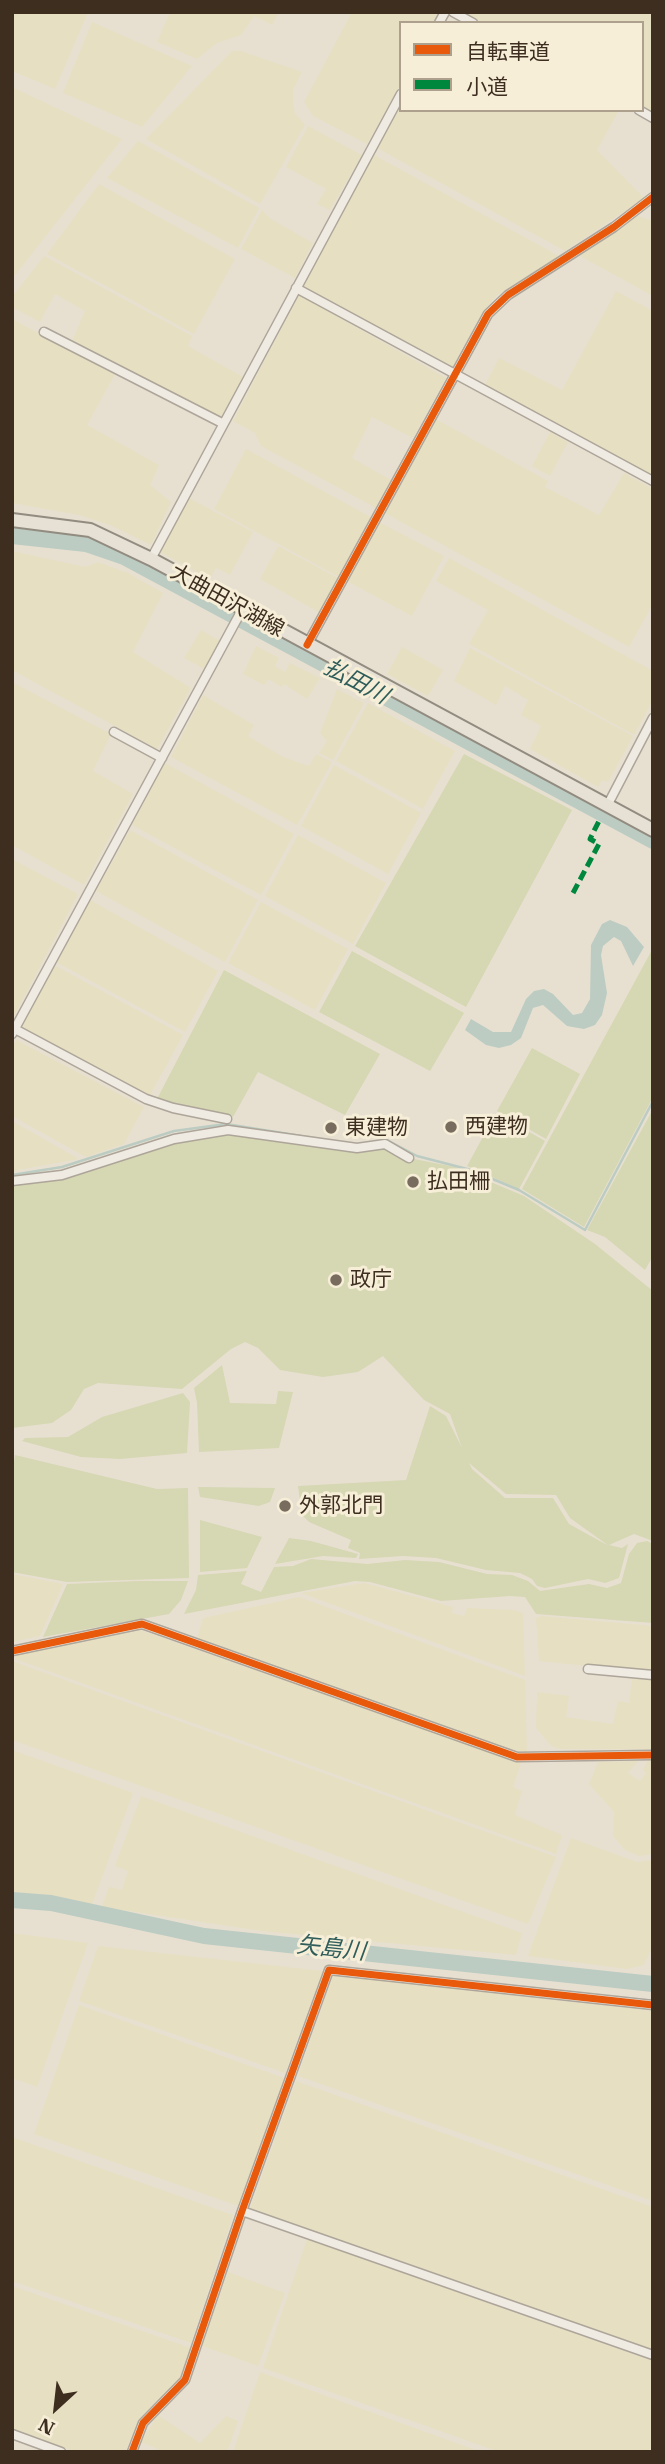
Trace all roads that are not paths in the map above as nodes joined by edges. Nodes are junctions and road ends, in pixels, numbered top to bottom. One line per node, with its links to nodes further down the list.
1 (453, 12): 2 (street)
2 (469, 21)
3 (399, 98): 5 (street)
4 (653, 197): 7 (street)
5 (296, 288): 7 (street); 8 (street)
6 (44, 332): 8 (street)
7 (453, 374): 9 (street); 13 (street)
8 (222, 423): 11 (street)
9 (653, 481)
10 (12, 520): 11 (main road, 大曲田沢湖線)
11 (151, 559): 12 (main road, 大曲田沢湖線)
12 (243, 609): 13 (main road, 大曲田沢湖線); 16 (street)
13 (307, 645): 17 (main road, 大曲田沢湖線)
14 (653, 718): 17 (street)
15 (114, 732): 16 (street)
16 (162, 758): 19 (street)
17 (607, 806): 18 (main road, 大曲田沢湖線)
18 (653, 830)
19 (13, 1030): 20 (street)
20 (228, 1119)
21 (409, 1158): 22 (street)
22 (12, 1181)
23 (12, 1651): 26 (street)
24 (588, 1669): 25 (street)
25 (653, 1675)
26 (653, 1755)
27 (653, 2005): 28 (street)
28 (242, 2211): 29 (street); 32 (street)
29 (653, 2355)
30 (12, 2434): 31 (street)
31 (61, 2452)
32 (132, 2452)

